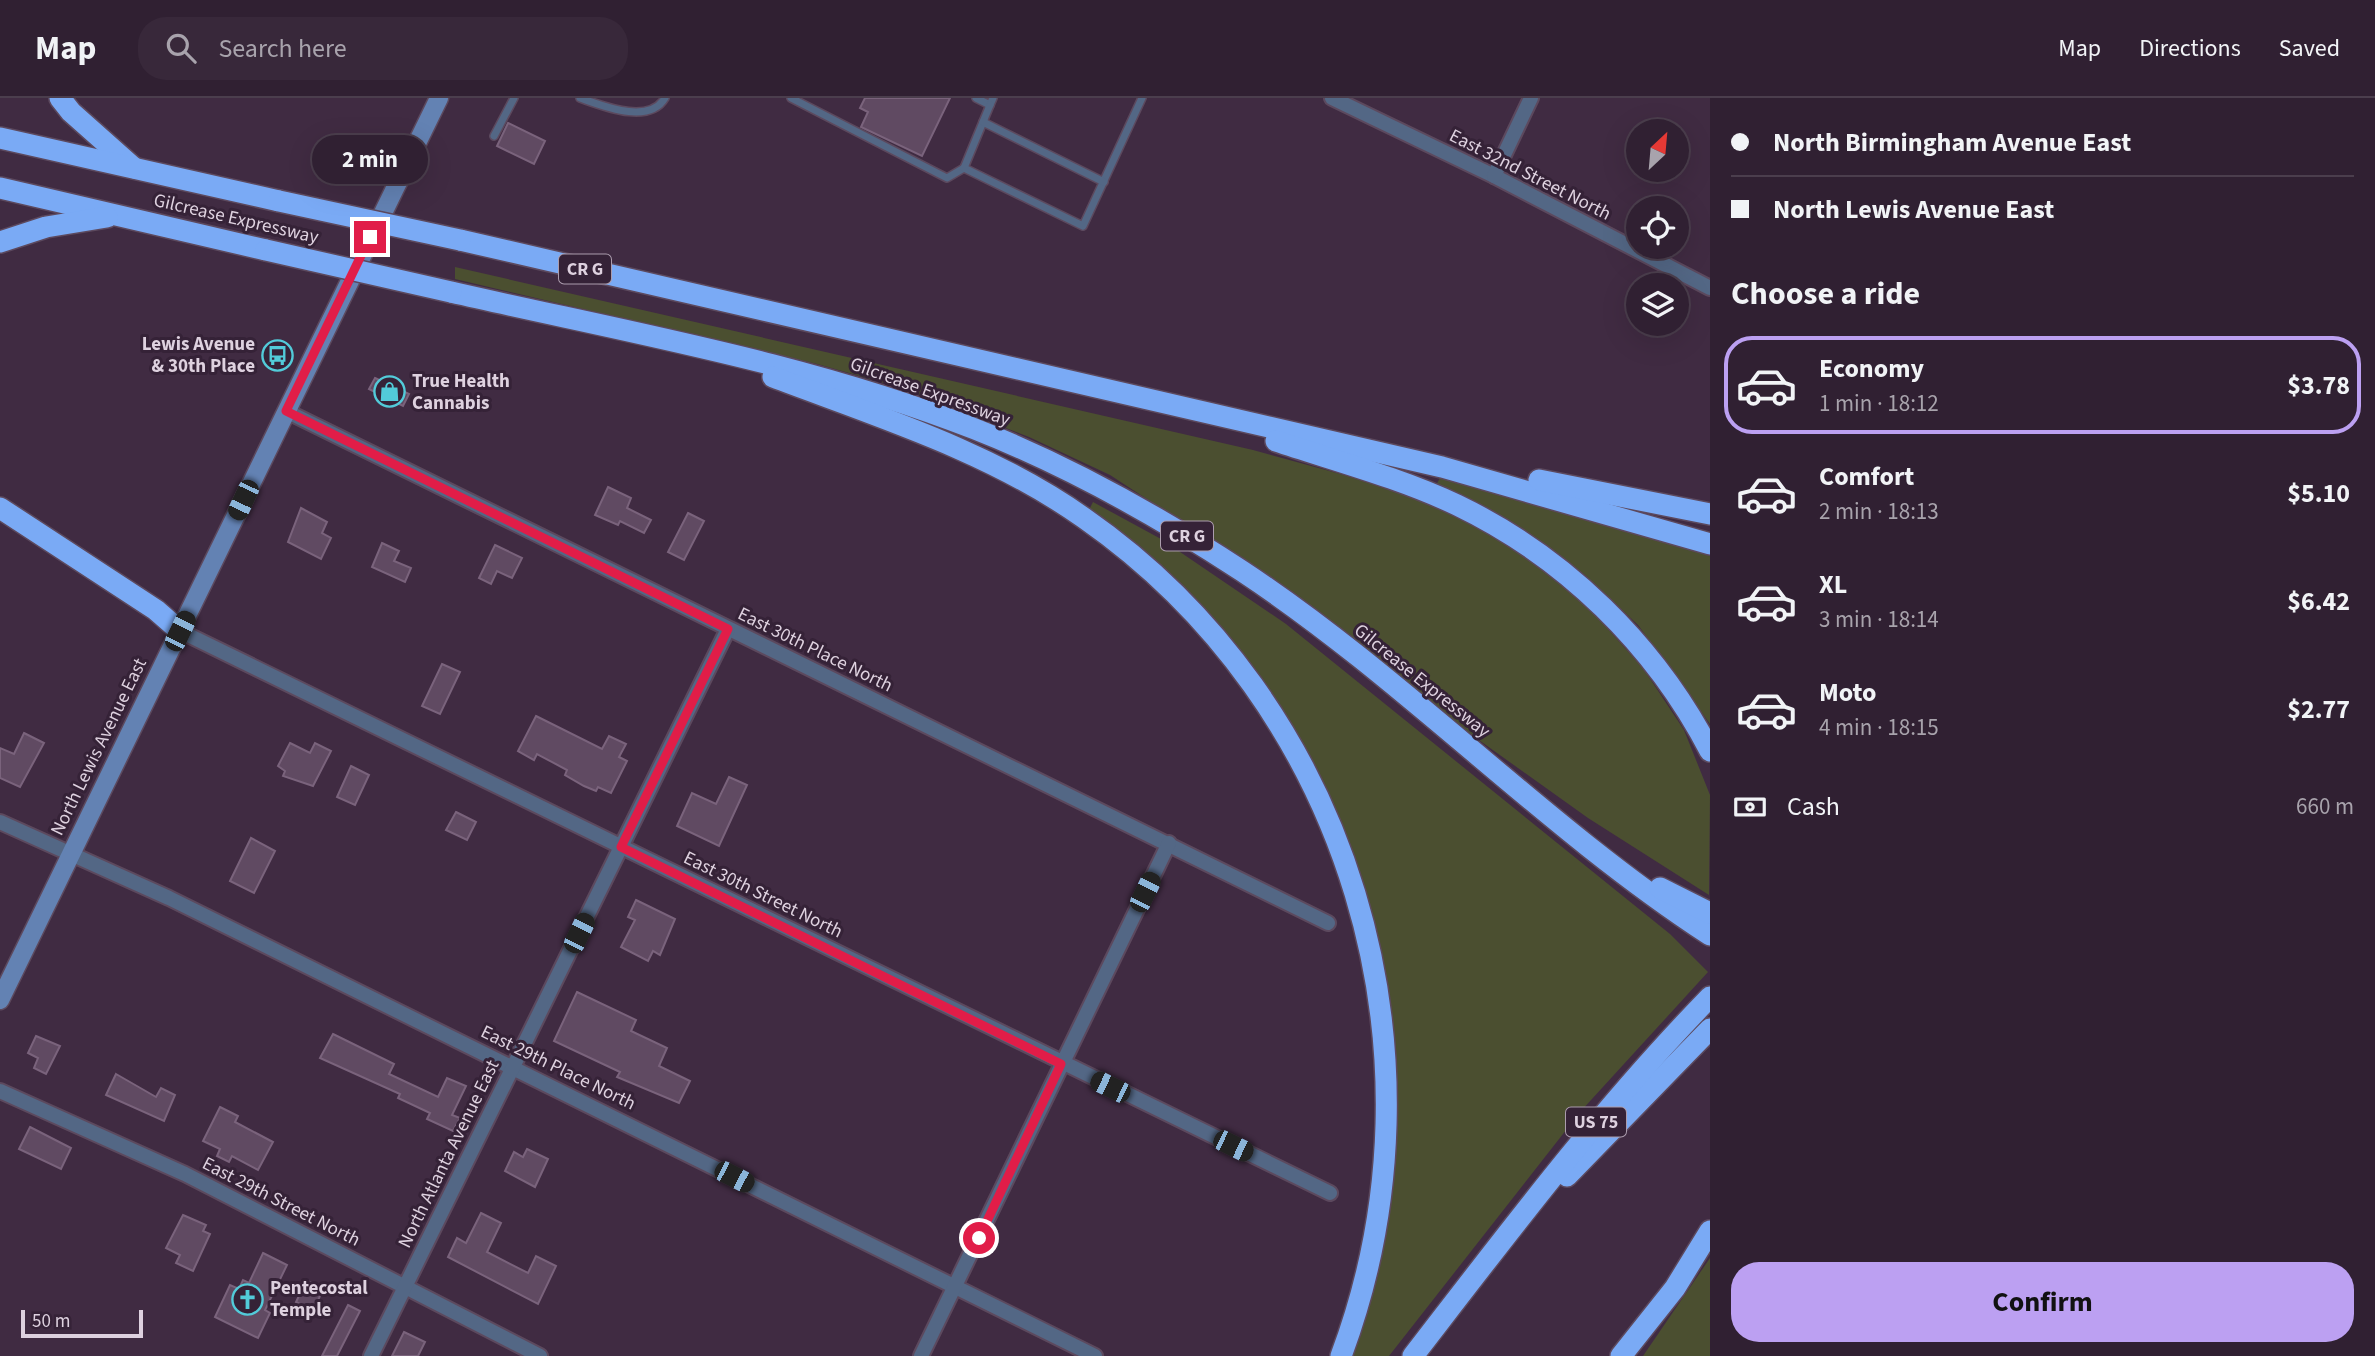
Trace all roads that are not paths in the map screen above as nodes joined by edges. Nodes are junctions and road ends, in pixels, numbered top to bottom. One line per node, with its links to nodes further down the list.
1 (61, 98): 16 (highway)
2 (439, 98): 25 (main road, North Lewis Avenue East)
3 (514, 98): 13 (lane)
4 (580, 98): 5 (lane)
5 (664, 98)
6 (791, 98): 15 (lane)
7 (976, 98): 11 (lane)
8 (1142, 98): 18 (lane)
9 (1332, 98): 17 (street, East 32nd Street North)
10 (1531, 98): 17 (street)
11 (991, 101): 12 (lane)
12 (982, 122): 15 (lane); 18 (lane)
13 (494, 136)
14 (0, 138): 16 (highway, Gilcrease Expressway / CR G)
15 (964, 168): 18 (lane)
16 (135, 169): 24 (highway, Gilcrease Expressway / CR G, bridge)
17 (1493, 176): 22 (street, East 32nd Street North)
18 (1104, 182)
19 (0, 188): 20 (highway, Gilcrease Expressway / CR G)
20 (119, 215): 21 (highway); 23 (highway, Gilcrease Expressway / CR G, bridge)
21 (0, 242)
22 (1710, 288)
23 (693, 347): 38 (highway, Gilcrease Expressway / CR G); 57 (highway)
24 (1156, 400): 26 (highway, Gilcrease Expressway / CR G); 33 (highway)
25 (286, 411): 31 (street, East 30th Place North); 32 (main road, North Lewis Avenue East)
26 (1255, 423): 28 (highway); 30 (highway, Gilcrease Expressway / CR G)
27 (0, 508): 32 (highway)
28 (1710, 514)
29 (0, 524): 32 (highway)
30 (1710, 544)
31 (728, 629): 35 (street, East 30th Place North); 36 (street, North Atlanta Avenue East)
32 (180, 631): 36 (street, East 30th Street North); 37 (main road, North Lewis Avenue East)
33 (1710, 751)
34 (0, 822): 37 (street, East 29th Place North)
35 (1169, 843): 40 (street, East 30th Place North); 45 (street)
36 (621, 847): 45 (street, East 30th Street North); 46 (street, North Atlanta Avenue East)
37 (71, 854): 43 (main road, North Lewis Avenue East); 46 (street, East 29th Place North)
38 (1679, 906): 39 (highway); 41 (highway)
39 (1710, 913)
40 (1328, 923)
41 (1710, 935)
42 (1710, 997): 50 (highway, US 75)
43 (0, 1000)
44 (1710, 1029): 50 (highway)
45 (1061, 1064): 48 (street, East 30th Street North); 52 (street)
46 (513, 1066): 51 (street, North Atlanta Avenue East); 52 (street, East 29th Place North)
47 (0, 1091): 51 (street, East 29th Street North)
48 (1330, 1193)
49 (1710, 1231): 59 (highway)
50 (1490, 1256): 58 (highway, US 75)
51 (405, 1287): 53 (street, North Atlanta Avenue East); 54 (street, East 29th Street North)
52 (956, 1288): 55 (street); 56 (street, East 29th Place North)
53 (371, 1356)
54 (540, 1356)
55 (921, 1356)
56 (1095, 1356)
57 (1341, 1356)
58 (1413, 1356)
59 (1621, 1356)

